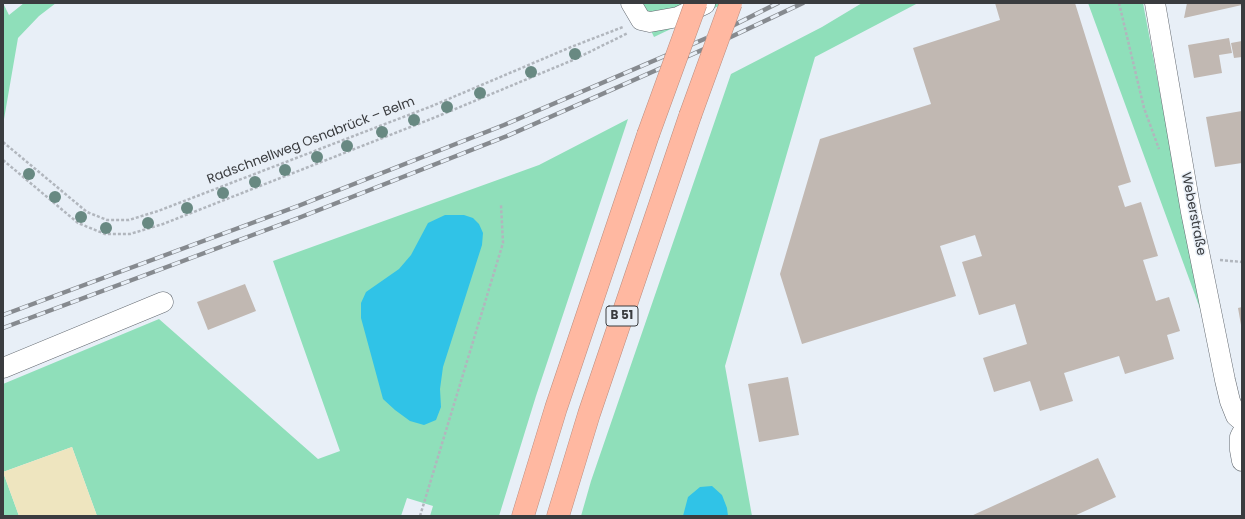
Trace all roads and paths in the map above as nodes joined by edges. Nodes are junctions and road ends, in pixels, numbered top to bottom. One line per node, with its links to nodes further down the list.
1 (696, 3): 17 (highway, B 51, bridge)
2 (707, 3): 6 (street)
3 (731, 3): 18 (highway, B 51, bridge)
4 (1119, 3): 8 (path)
5 (1155, 3): 13 (street, Weberstraße)
6 (641, 15): 7 (path, Radschnellweg Osnabrück – Belm); 9 (path)
7 (3, 142)
8 (1160, 151)
9 (3, 160)
10 (501, 205): 16 (path)
11 (163, 302): 12 (street)
12 (3, 368)
13 (1242, 421)
14 (1242, 433): 15 (street)
15 (1242, 461)
16 (420, 516)
17 (523, 516)
18 (558, 516)

